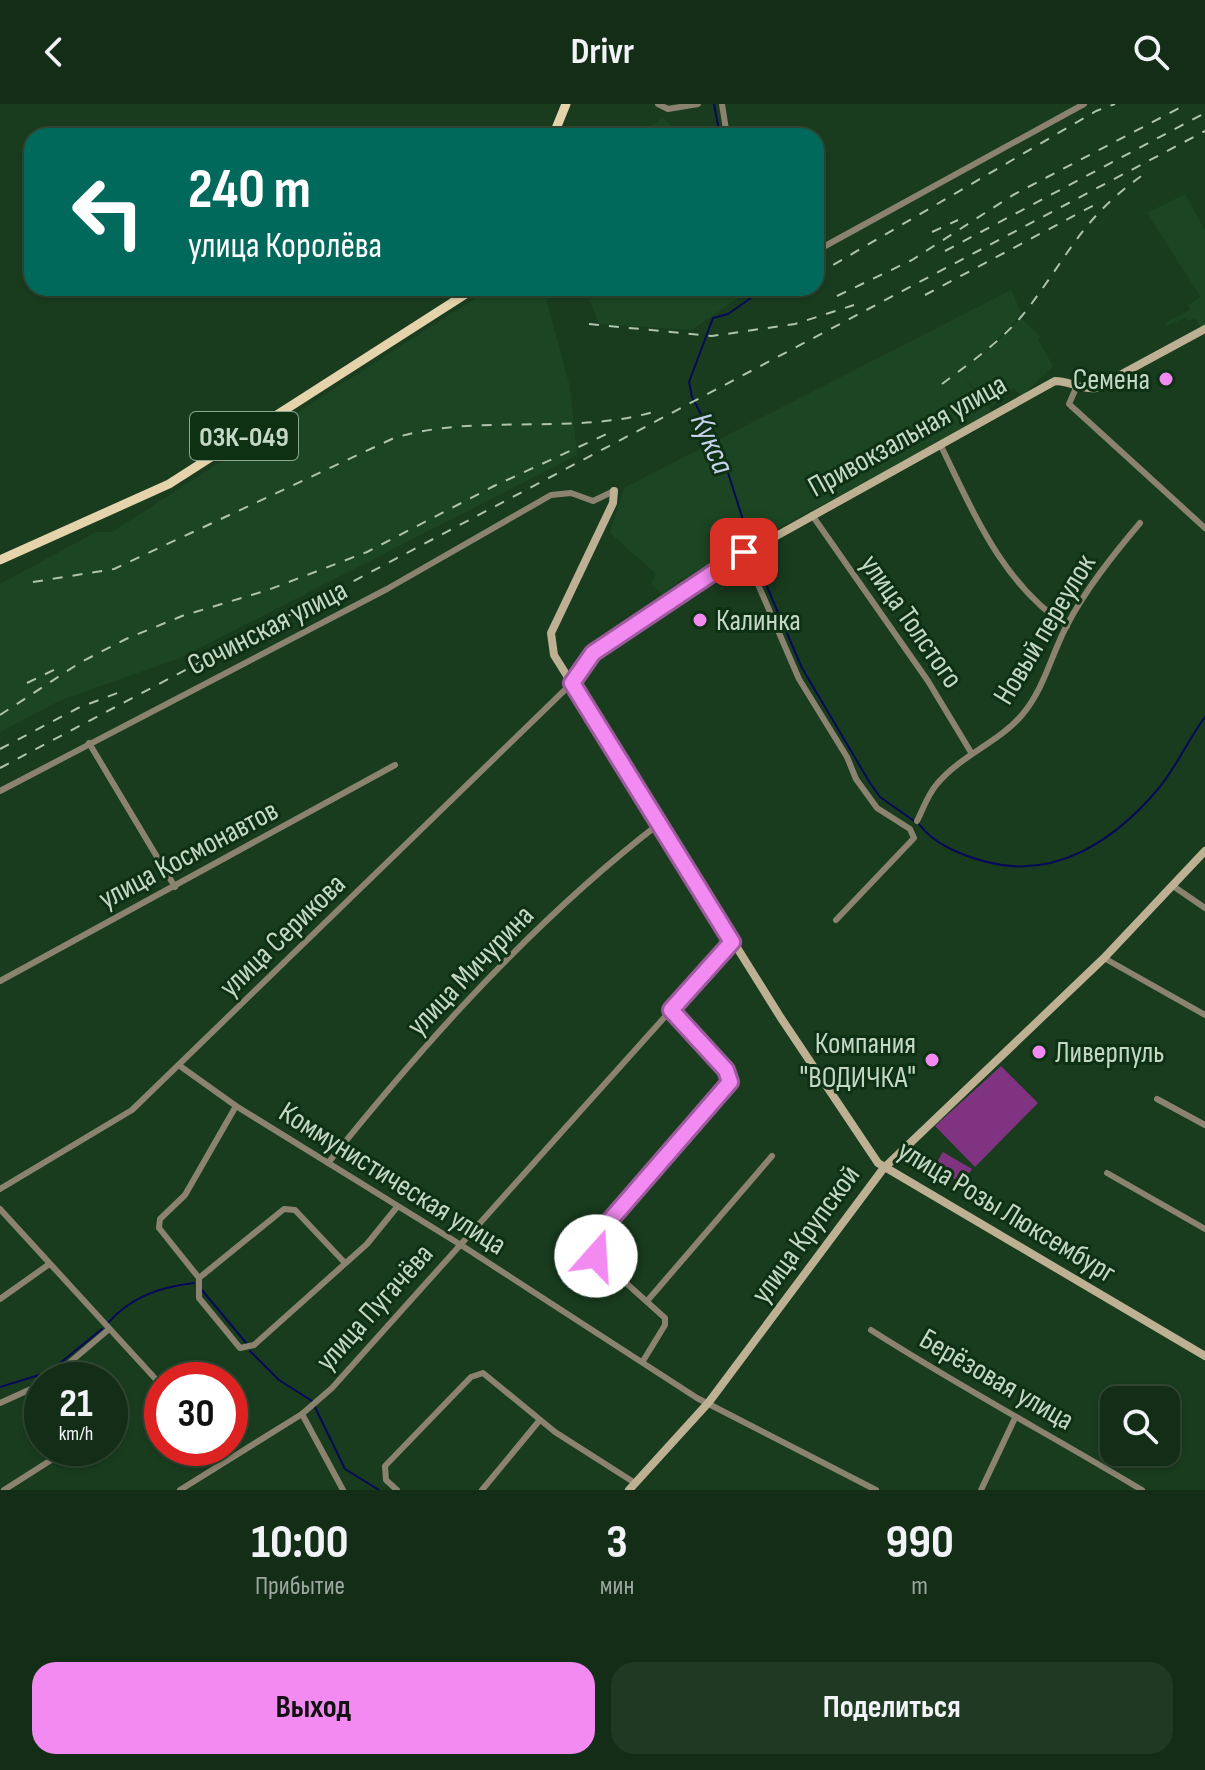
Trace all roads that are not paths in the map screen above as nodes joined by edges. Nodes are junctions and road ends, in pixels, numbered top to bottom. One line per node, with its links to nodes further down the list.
1 (566, 104): 6 (main road)
2 (658, 104): 3 (street)
3 (698, 104)
4 (722, 104): 7 (street)
5 (1084, 104): 8 (street)
6 (556, 128)
7 (726, 128)
8 (824, 247)
9 (463, 296): 18 (main road, 03К-049)
10 (1205, 329): 11 (street, Привокзальная улица)
11 (1076, 388): 12 (street, Привокзальная улица); 16 (street)
12 (940, 444): 14 (street, Привокзальная улица); 19 (street)
13 (614, 491): 20 (street, улица Розы Люксембург); 21 (street, Сочинская улица)
14 (812, 515): 17 (street, Привокзальная улица); 22 (street, улица Толстого)
15 (1140, 523): 19 (street, Новый переулок)
16 (1205, 528)
17 (749, 549): 20 (street, Привокзальная улица); 31 (street)
18 (0, 560)
19 (1067, 626): 22 (street, Новый переулок)
20 (572, 683): 26 (street, улица Розы Люксембург); 37 (street, улица Серикова)
21 (89, 743): 24 (street, Сочинская улица); 29 (street)
22 (972, 754): 25 (street, Новый переулок)
23 (395, 765): 29 (street, улица Космонавтов)
24 (0, 791)
25 (917, 821)
26 (660, 823): 32 (street, улица Розы Люксембург); 42 (street, улица Мичурина)
27 (1205, 851): 28 (street, улица Крупской)
28 (1173, 886): 30 (street); 33 (street, улица Крупской)
29 (175, 887): 34 (street, улица Космонавтов)
30 (1205, 908)
31 (836, 920)
32 (732, 942): 35 (street, улица Пугачёва); 43 (street, улица Розы Люксембург)
33 (1104, 958): 36 (street); 43 (street, улица Крупской)
34 (0, 981)
35 (671, 1010): 49 (street, улица Пугачёва); 54 (street)
36 (1205, 1015)
37 (180, 1066): 39 (street, Коммунистическая улица); 45 (street, улица Серикова)
38 (1157, 1099): 40 (street)
39 (236, 1106): 42 (street, Коммунистическая улица); 52 (street)
40 (1205, 1125)
41 (772, 1156): 54 (street)
42 (328, 1163): 46 (street, Коммунистическая улица)
43 (883, 1169): 57 (street, улица Розы Люксембург); 62 (street, улица Крупской)
44 (1107, 1173): 48 (street)
45 (0, 1189)
46 (397, 1207): 49 (street, Коммунистическая улица); 50 (street)
47 (0, 1209): 51 (street)
48 (1205, 1229)
49 (461, 1245): 58 (street, Коммунистическая улица); 64 (street, улица Пугачёва)
50 (345, 1263): 52 (street); 52 (street)
51 (48, 1265): 53 (street); 55 (street)
52 (199, 1278)
53 (0, 1299)
54 (648, 1300): 58 (street)
55 (108, 1330): 59 (street); 60 (street)
56 (871, 1330): 65 (street, Берёзовая улица)
57 (1205, 1356)
58 (643, 1361): 62 (street, Коммунистическая улица)
59 (70, 1362)
60 (144, 1367)
61 (24, 1393): 63 (street)
62 (709, 1402): 70 (street, улица Крупской); 76 (street, Коммунистическая улица)
63 (0, 1403)
64 (302, 1414): 67 (street, улица Пугачёва); 73 (street)
65 (1015, 1418): 77 (street); 78 (street, Берёзовая улица)
66 (539, 1421): 70 (street); 74 (street); 75 (street)
67 (248, 1447)
68 (42, 1466): 71 (street)
69 (218, 1466): 72 (street, улица Пугачёва)
70 (632, 1487)
71 (4, 1490)
72 (180, 1490)
73 (343, 1490)
74 (397, 1490)
75 (482, 1490)
76 (876, 1490)
77 (981, 1490)
78 (1142, 1490)

